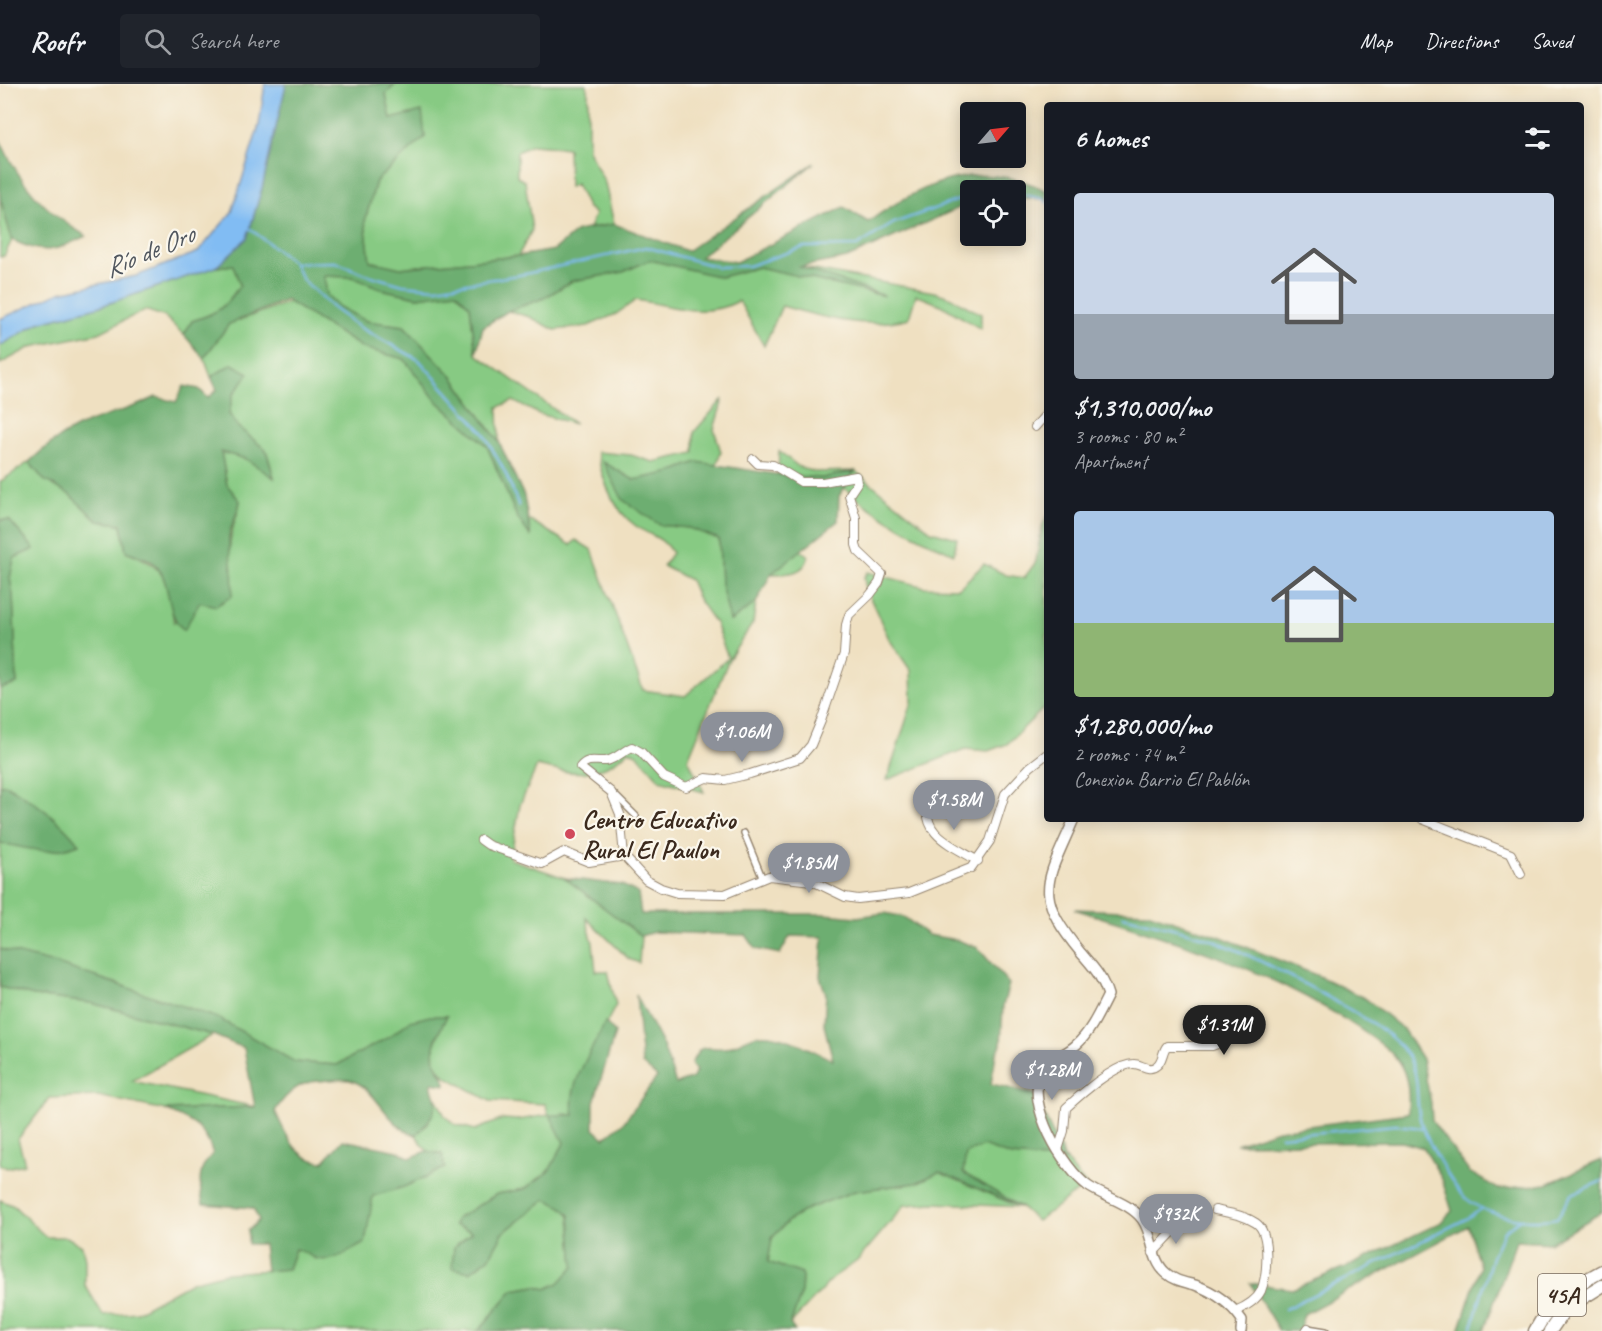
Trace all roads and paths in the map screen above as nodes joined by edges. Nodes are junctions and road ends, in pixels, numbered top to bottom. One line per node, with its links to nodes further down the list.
1 (1044, 416): 2 (street)
2 (1035, 427)
3 (753, 459): 5 (street)
4 (1044, 756): 13 (street)
5 (611, 792): 7 (street); 12 (street)
6 (930, 798): 13 (street)
7 (636, 816)
8 (1073, 822): 17 (street)
9 (1430, 822): 14 (street)
10 (744, 833): 15 (street)
11 (482, 840): 12 (street)
12 (624, 856): 15 (street)
13 (978, 861): 15 (street)
14 (1521, 874)
15 (762, 877)
16 (1219, 1015): 17 (street)
17 (1058, 1150): 20 (street)
18 (1215, 1210): 23 (street)
19 (1182, 1222): 20 (street)
20 (1153, 1252): 23 (street)
21 (1602, 1272): 29 (highway, 45A)
22 (1602, 1286): 30 (highway, 45A)
23 (1235, 1311): 24 (street)
24 (1242, 1320): 26 (street); 27 (street)
25 (1307, 1329): 28 (street)
26 (1241, 1331)
27 (1247, 1331)
28 (1326, 1331)
29 (1535, 1331)
30 (1550, 1331)

